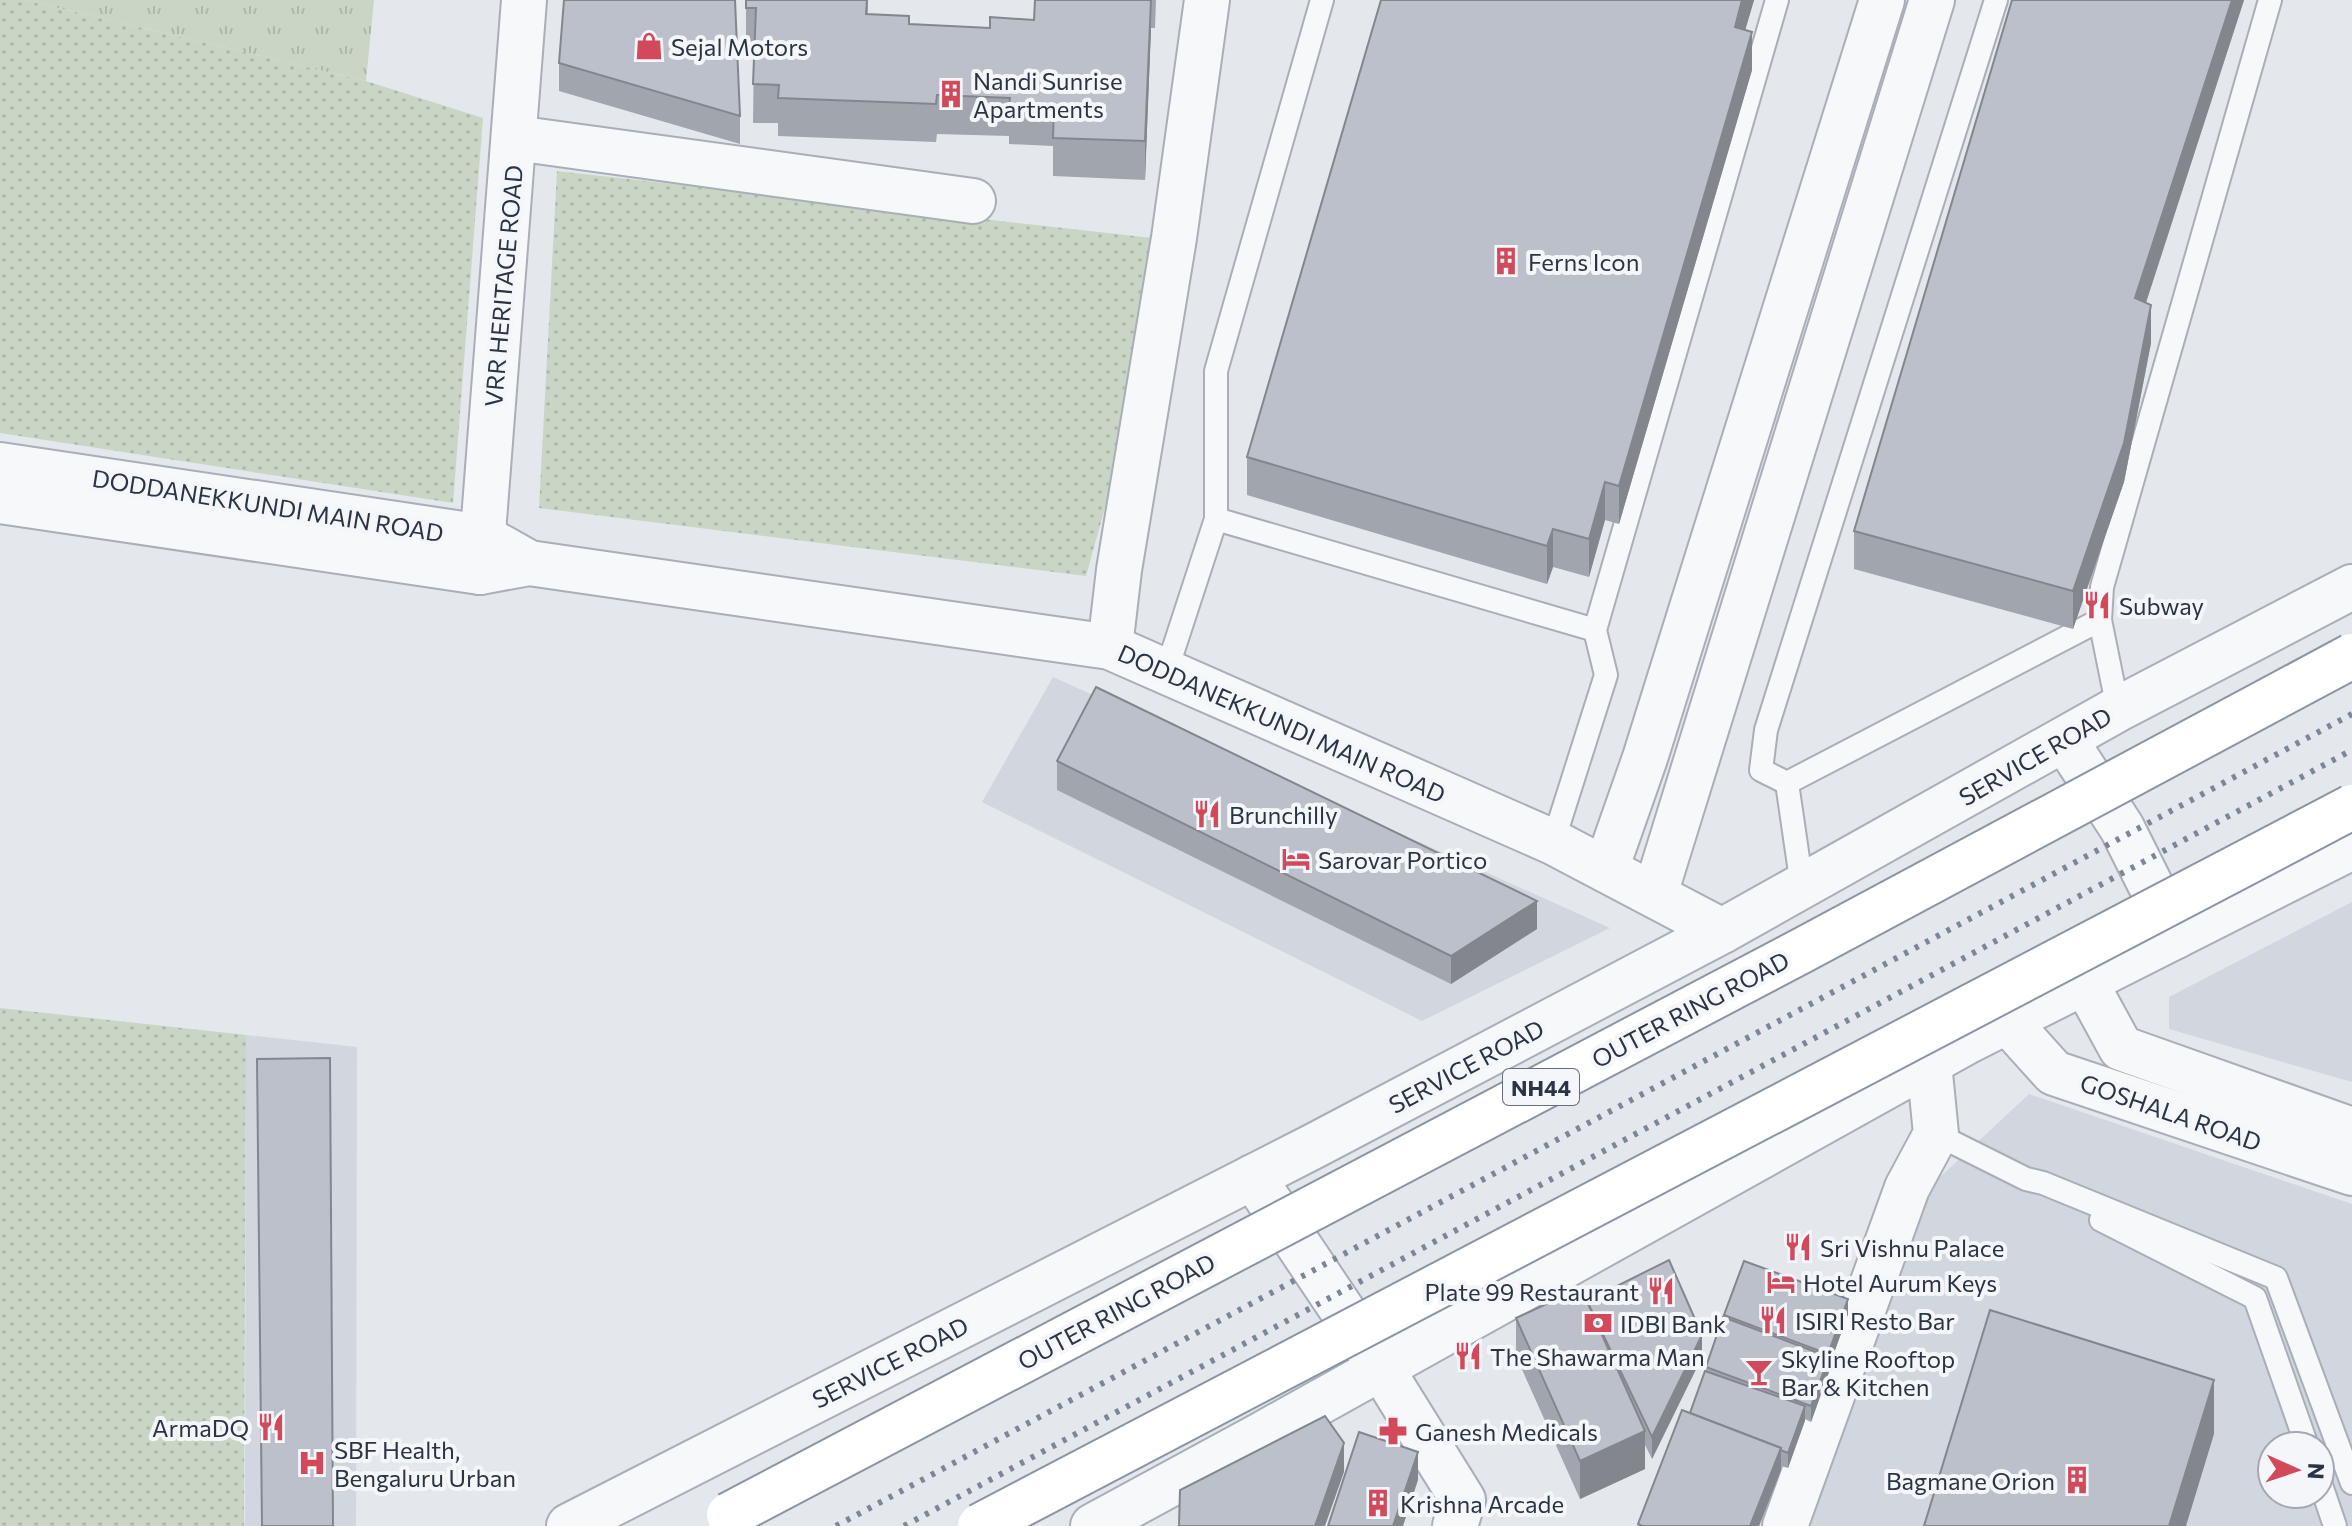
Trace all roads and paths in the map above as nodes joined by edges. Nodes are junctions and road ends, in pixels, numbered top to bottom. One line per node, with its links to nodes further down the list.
1 (524, 0): 9 (street, VRR HERITAGE ROAD)
2 (1207, 0): 18 (street)
3 (1322, 0): 13 (lane)
4 (1777, 0): 17 (lane)
5 (1882, 0): 27 (street)
6 (1932, 0): 29 (street)
7 (1996, 0): 23 (lane)
8 (2270, 0): 16 (lane)
9 (515, 138): 10 (street); 14 (street, VRR HERITAGE ROAD)
10 (973, 201)
11 (0, 465): 14 (street, DODDANEKKUNDI MAIN ROAD)
12 (0, 501): 14 (street, DODDANEKKUNDI MAIN ROAD)
13 (1216, 519): 17 (lane); 20 (lane)
14 (482, 554): 18 (street, DODDANEKKUNDI MAIN ROAD)
15 (2352, 587): 21 (street, SERVICE ROAD)
16 (2100, 620): 21 (lane); 23 (lane)
17 (1595, 630): 25 (lane)
18 (1110, 647): 20 (street, DODDANEKKUNDI MAIN ROAD)
19 (2352, 656): 43 (highway, OUTER RING ROAD / NH44, bridge)
20 (1166, 672): 25 (street, DODDANEKKUNDI MAIN ROAD)
21 (2118, 709): 22 (street, SERVICE ROAD)
22 (2065, 740): 28 (street, SERVICE ROAD); 31 (street)
23 (1787, 783): 28 (lane)
24 (2352, 807): 46 (highway, bridge)
25 (1553, 842): 27 (street, DODDANEKKUNDI MAIN ROAD)
26 (2352, 847): 31 (street)
27 (1606, 869): 29 (street, DODDANEKKUNDI MAIN ROAD)
28 (1802, 886): 30 (street, SERVICE ROAD)
29 (1655, 894): 30 (street, DODDANEKKUNDI MAIN ROAD)
30 (1722, 931): 38 (street, SERVICE ROAD)
31 (2176, 936): 32 (street)
32 (2085, 982): 33 (street); 35 (street, GOSHALA ROAD)
33 (2008, 1022): 34 (street); 37 (street, GOSHALA ROAD)
34 (1929, 1063): 36 (street); 40 (street)
35 (2352, 1130)
36 (1936, 1134): 39 (lane); 48 (street)
37 (2352, 1173)
38 (1253, 1177): 40 (street); 45 (street, SERVICE ROAD)
39 (2026, 1179): 41 (lane); 42 (lane)
40 (1381, 1368): 44 (street); 47 (street)
41 (2301, 1430)
42 (2352, 1483)
43 (729, 1515)
44 (1097, 1525)
45 (569, 1526)
46 (980, 1526)
47 (1455, 1526)
48 (1785, 1526)

